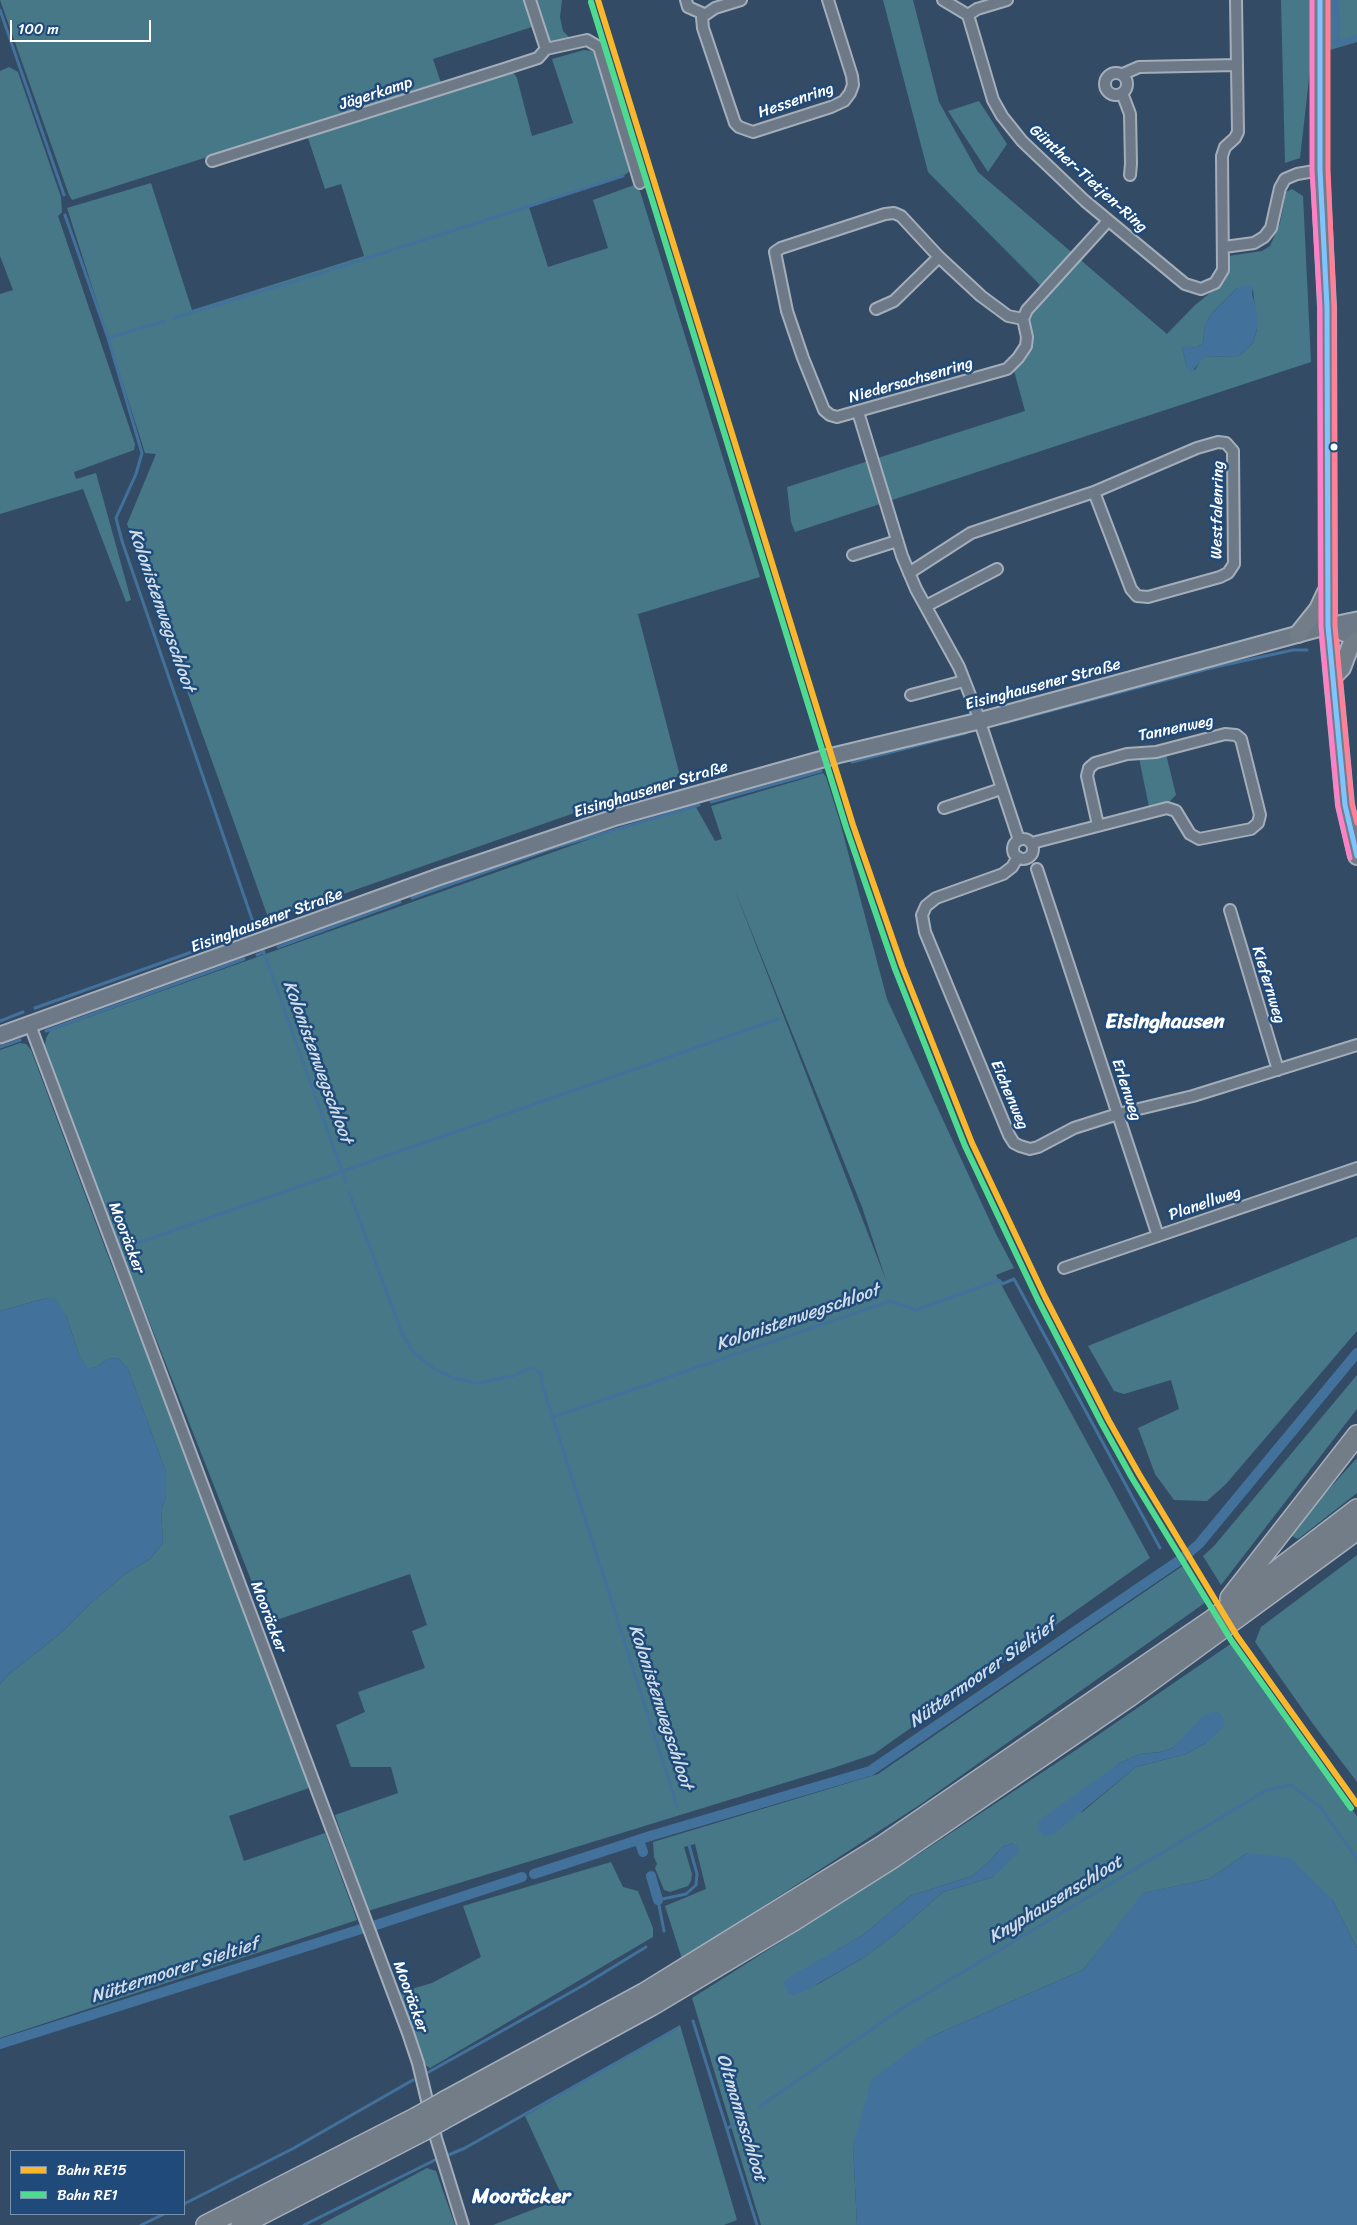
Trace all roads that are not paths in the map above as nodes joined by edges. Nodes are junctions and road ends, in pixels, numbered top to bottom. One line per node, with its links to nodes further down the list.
1 (530, 0): 11 (street)
2 (686, 0): 10 (street)
3 (828, 0): 10 (street, Hessenring)
4 (943, 0): 9 (street)
5 (1007, 0): 9 (street)
6 (1236, 0): 12 (street, Günther-Tietjen-Ring)
7 (1320, 0): 16 (main road)
8 (735, 1): 10 (street)
9 (968, 15): 19 (street, Günther-Tietjen-Ring)
10 (703, 16)
11 (546, 49): 15 (street, Jägerkamp); 18 (street)
12 (1237, 65): 13 (street); 20 (street, Günther-Tietjen-Ring)
13 (1123, 74): 14 (street); 14 (street)
14 (1122, 93): 17 (street)
15 (212, 161)
16 (1320, 170): 20 (street); 30 (main road)
17 (1130, 175)
18 (640, 183)
19 (1108, 221): 20 (street, Günther-Tietjen-Ring); 23 (street)
20 (1224, 247)
21 (940, 257): 22 (street); 23 (street, Niedersachsenring); 24 (street, Niedersachsenring)
22 (876, 309)
23 (1023, 319): 24 (street, Niedersachsenring)
24 (858, 412): 26 (street)
25 (1094, 492): 25 (street, Westfalenring); 29 (street, Westfalenring)
26 (897, 541): 27 (street); 29 (street)
27 (853, 555)
28 (997, 569): 31 (street)
29 (909, 573): 31 (street)
30 (1328, 588): 33 (main road); 34 (main road)
31 (926, 606): 38 (street)
32 (1357, 620): 33 (street, Eisinghausener Straße)
33 (1328, 626): 34 (street, Eisinghausener Straße); 35 (street); 37 (main road)
34 (1298, 634): 40 (street, Eisinghausener Straße)
35 (1357, 634)
36 (1357, 640): 37 (main road)
37 (1333, 677): 46 (main road)
38 (964, 681): 39 (street); 40 (street)
39 (911, 695)
40 (979, 721): 41 (street); 50 (street, Eisinghausener Straße)
41 (1001, 789): 42 (street); 44 (street)
42 (944, 808)
43 (1098, 825): 43 (street, Tannenweg); 45 (street, Tannenweg)
44 (1019, 840): 45 (street); 47 (street)
45 (1032, 843): 47 (street)
46 (1357, 856)
47 (1018, 857): 54 (street, Eichenweg)
48 (1037, 869): 54 (street, Erlenweg)
49 (1230, 910): 53 (street, Kiefernweg)
50 (30, 1025): 51 (street, Eisinghausener Straße); 65 (street, Mooräcker)
51 (0, 1035)
52 (1357, 1045): 53 (street, Eichenweg)
53 (1278, 1070): 54 (street, Eichenweg)
54 (1118, 1114): 56 (street, Erlenweg)
55 (1357, 1168): 56 (street, Planellweg)
56 (1158, 1236): 57 (street, Planellweg)
57 (1064, 1268)
58 (1357, 1436): 61 (highway)
59 (1357, 1509): 61 (highway)
60 (1357, 1530): 61 (highway)
61 (1228, 1611): 62 (highway, bridge)
62 (420, 2124): 63 (highway); 64 (highway)
63 (206, 2225)
64 (241, 2225)
65 (463, 2225)

